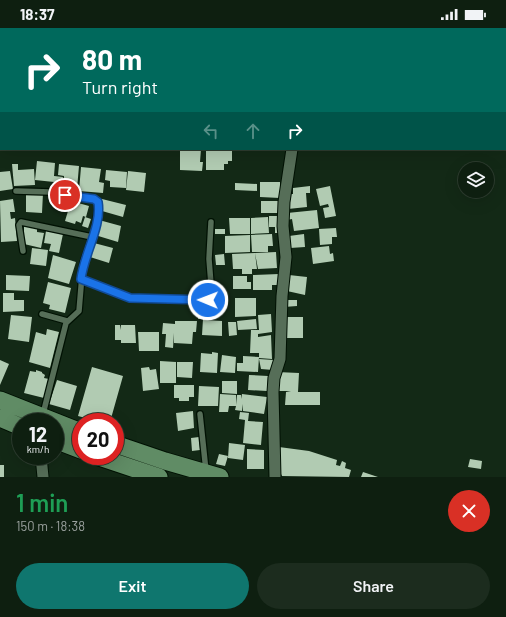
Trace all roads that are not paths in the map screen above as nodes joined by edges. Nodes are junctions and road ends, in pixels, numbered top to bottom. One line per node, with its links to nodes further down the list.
1 (292, 150): 21 (street)
2 (16, 191): 4 (lane)
3 (211, 222): 6 (lane)
4 (92, 237): 5 (lane); 6 (lane)
5 (23, 251)
6 (81, 279): 8 (lane)
7 (42, 314): 8 (lane)
8 (68, 321): 11 (lane)
9 (0, 400): 10 (main road)
10 (32, 413)
11 (43, 413)
12 (200, 414): 18 (lane)
13 (0, 418): 14 (main road)
14 (12, 423)
15 (124, 447): 18 (main road)
16 (42, 465): 19 (street)
17 (123, 465): 20 (main road)
18 (213, 475)
19 (43, 477)
20 (159, 477)
21 (275, 477)

